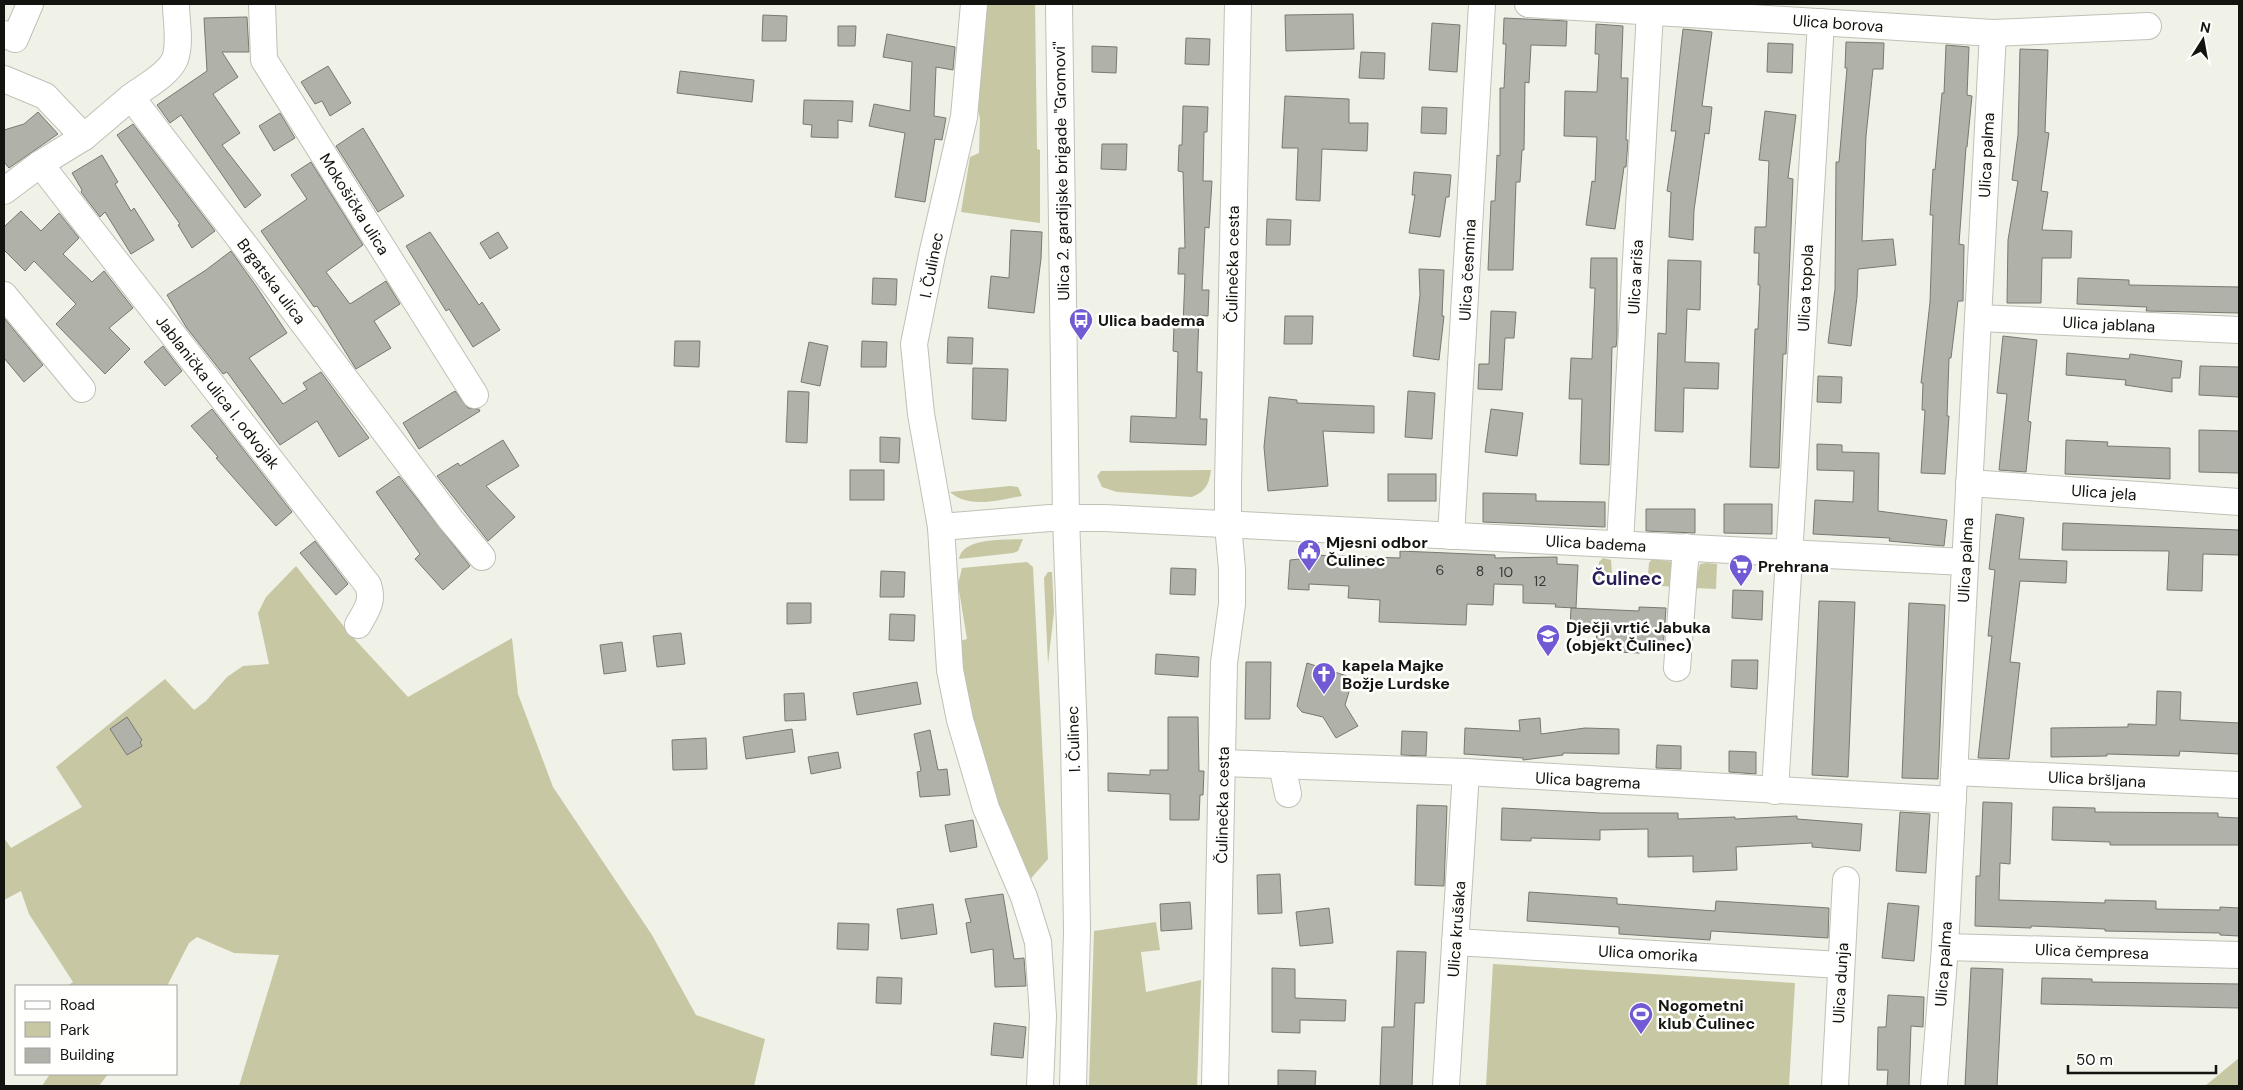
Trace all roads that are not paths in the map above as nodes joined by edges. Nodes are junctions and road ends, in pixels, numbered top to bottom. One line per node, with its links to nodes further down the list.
1 (30, 4): 14 (street)
2 (176, 4): 16 (street)
3 (262, 4): 24 (street, Mokošička ulica)
4 (974, 4): 29 (street, I. Čulinec)
5 (1059, 4): 27 (street, Ulica 2. gardijske brigade "Gromovi")
6 (1238, 4): 28 (street, Čulinečka cesta)
7 (1482, 4): 30 (street, Ulica česmina)
8 (1528, 4): 9 (street, Ulica borova)
9 (1614, 6): 10 (street, Ulica borova)
10 (1650, 12): 11 (street, Ulica borova); 31 (street, Ulica ariša)
11 (1821, 22): 13 (street, Ulica borova); 33 (street, Ulica topola)
12 (2148, 26): 13 (street, Ulica borova)
13 (1993, 33): 21 (street, Ulica palma)
14 (4, 34)
15 (4, 79): 17 (street)
16 (131, 97): 17 (street); 34 (street, Brgatska ulica)
17 (84, 137): 18 (street)
18 (40, 164): 19 (street); 36 (street, Jablanička ulica I. odvojak)
19 (4, 190)
20 (4, 294): 23 (street)
21 (1978, 318): 22 (street, Ulica jablana); 25 (street, Ulica palma)
22 (2239, 330)
23 (82, 388)
24 (475, 395)
25 (1969, 483): 26 (street, Ulica jela); 35 (street, Ulica palma)
26 (2239, 502)
27 (1066, 518): 28 (street); 29 (street); 52 (street, I. Čulinec)
28 (1228, 525): 30 (street, Ulica badema); 38 (street, Čulinečka cesta)
29 (941, 527): 51 (street, I. Čulinec)
30 (1451, 536): 31 (street, Ulica badema)
31 (1620, 543): 32 (street, Ulica badema)
32 (1686, 547): 33 (street, Ulica badema); 37 (street)
33 (1789, 554): 35 (street, Ulica badema); 43 (street, Ulica topola)
34 (482, 557)
35 (1965, 562): 41 (street, Ulica palma)
36 (358, 625)
37 (1677, 668)
38 (1222, 763): 39 (street, Ulica bagrema); 53 (street, Čulinečka cesta)
39 (1282, 765): 40 (street, Ulica bagrema); 44 (street)
40 (1466, 772): 43 (street, Ulica bagrema); 47 (street, Ulica krušaka)
41 (1954, 772): 42 (street, Ulica bršljana); 45 (street, Ulica palma)
42 (2239, 785)
43 (1775, 791): 45 (street, Ulica bagrema)
44 (1288, 794)
45 (1953, 800): 48 (street, Ulica palma)
46 (1846, 880): 50 (street, Ulica dunja)
47 (1455, 942): 50 (street, Ulica omorika); 54 (street, Ulica krušaka)
48 (1945, 947): 49 (street, Ulica čempresa); 56 (street, Ulica palma)
49 (2239, 955)
50 (1840, 965): 55 (street, Ulica dunja)
51 (1040, 1086)
52 (1073, 1086)
53 (1215, 1086)
54 (1446, 1086)
55 (1835, 1086)
56 (1934, 1086)

